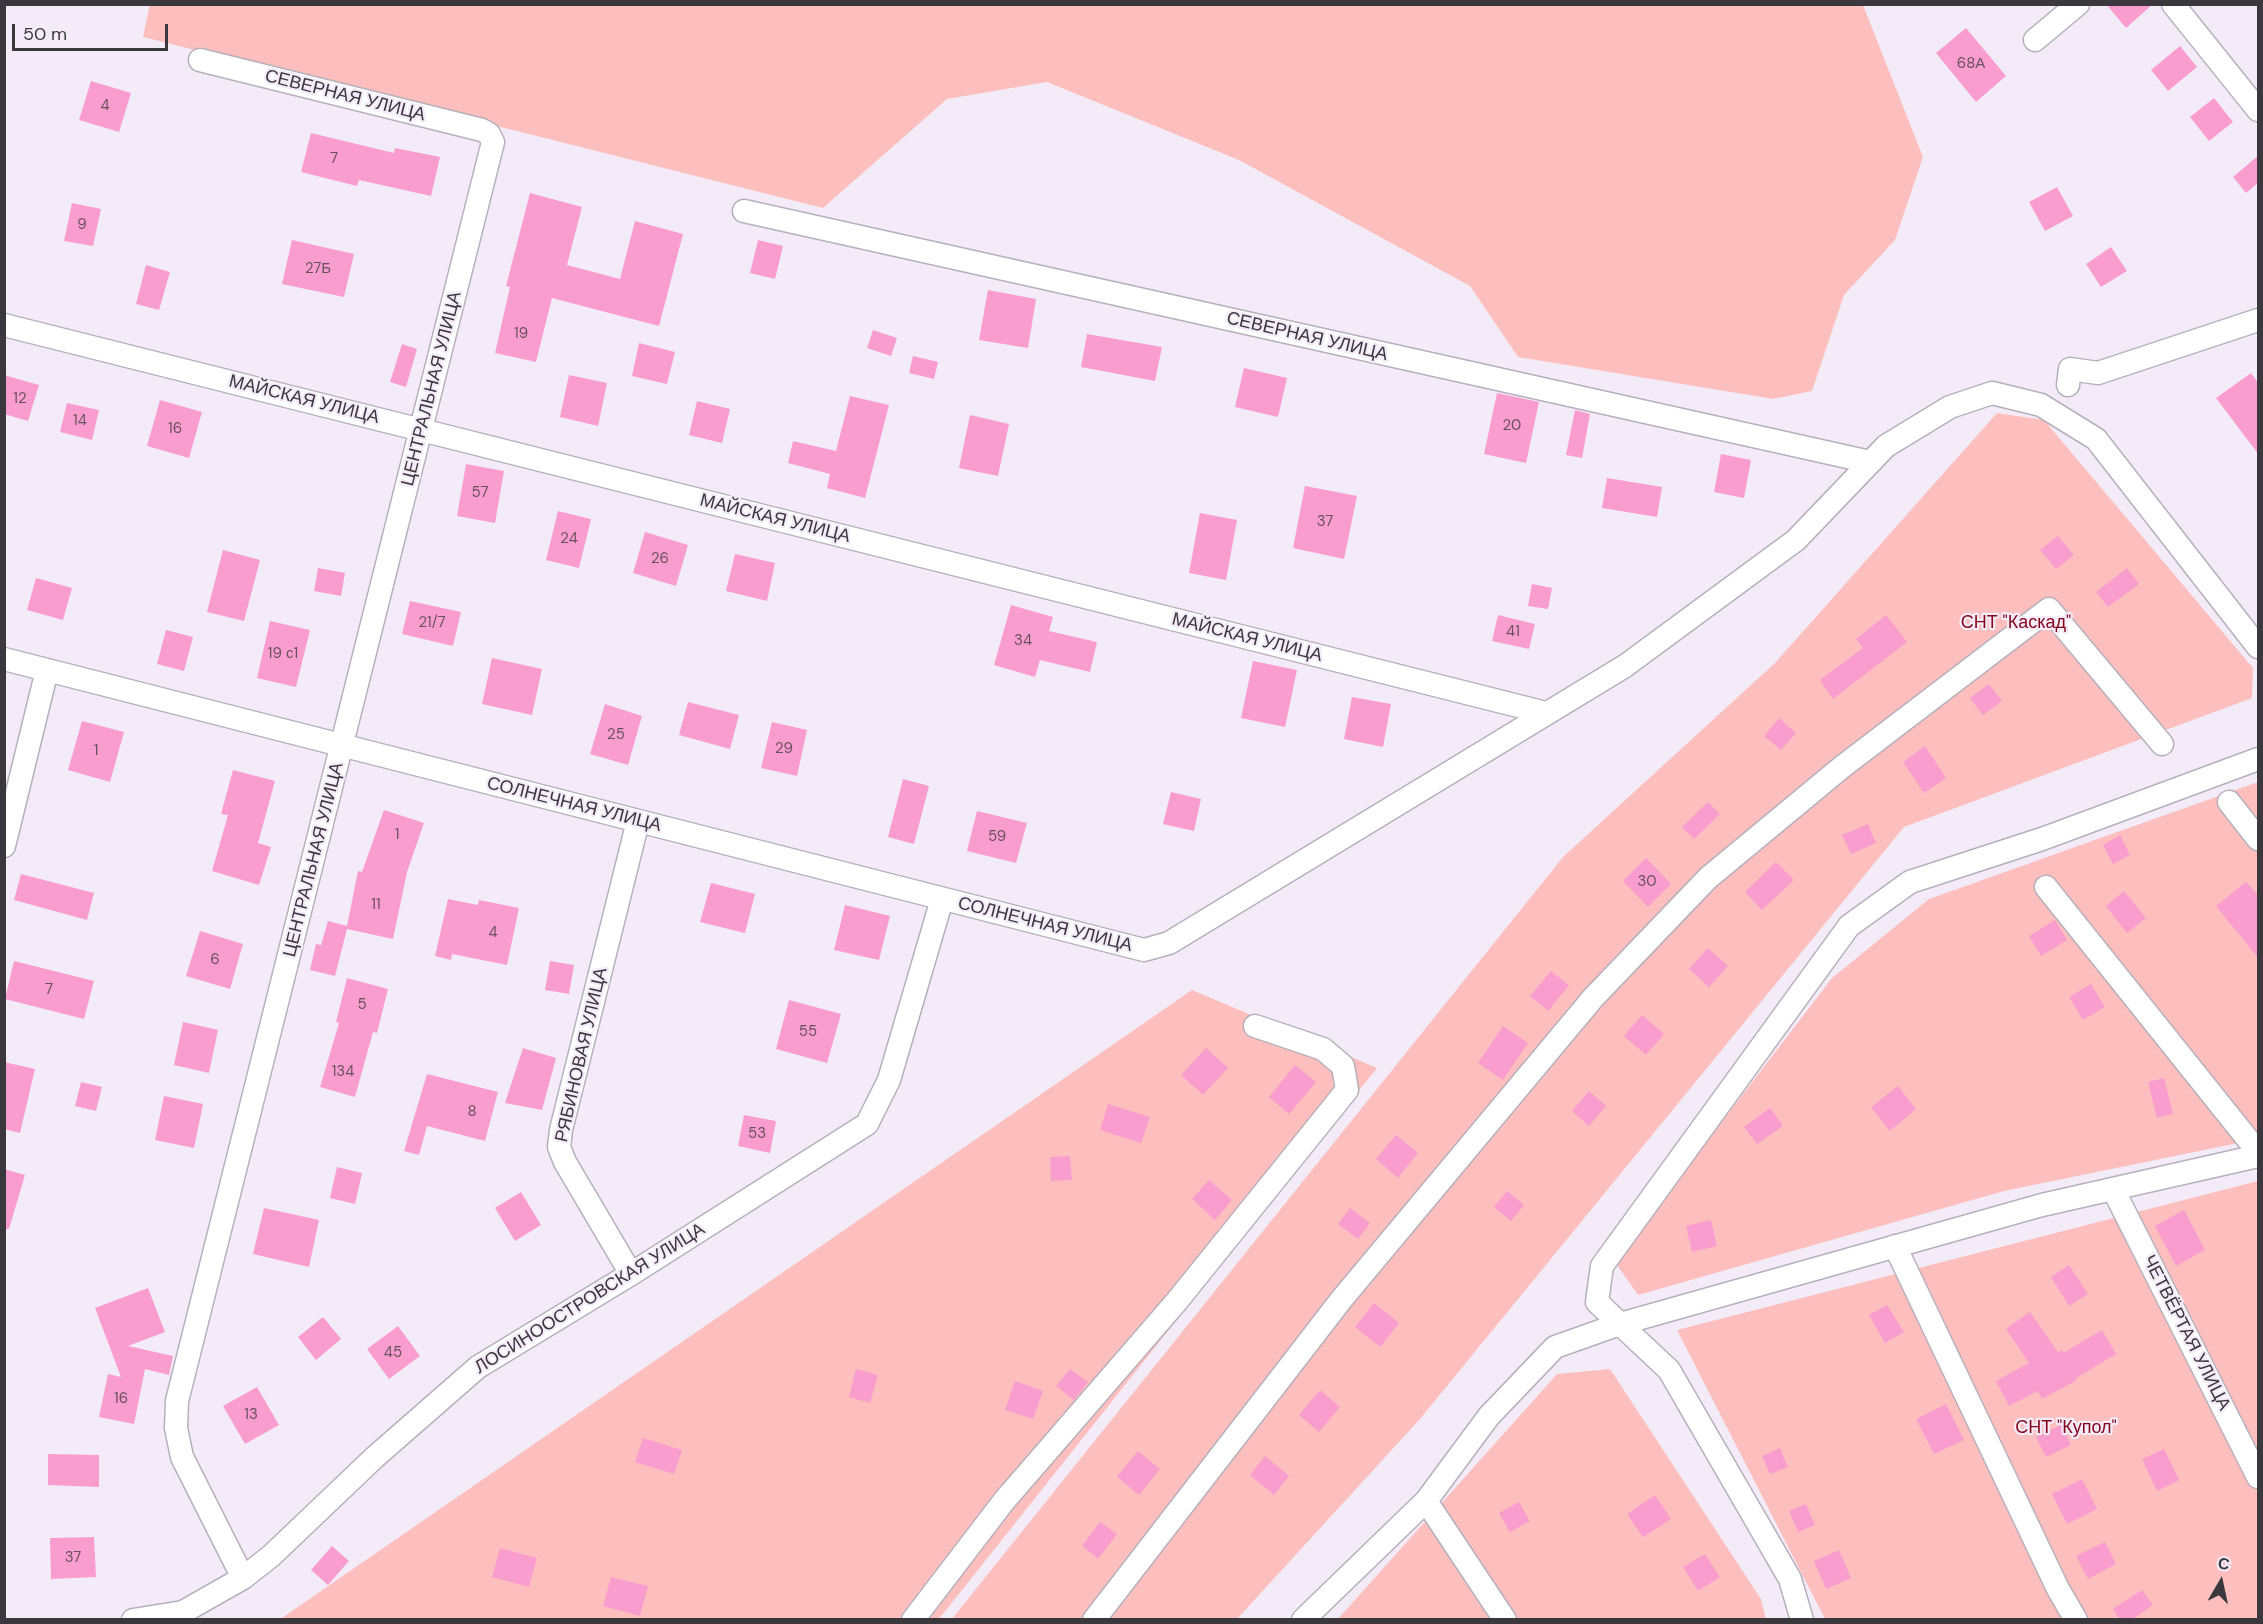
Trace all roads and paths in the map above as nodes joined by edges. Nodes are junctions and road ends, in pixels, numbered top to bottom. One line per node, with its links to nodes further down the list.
1 (2079, 4): 3 (street)
2 (2172, 4): 5 (street)
3 (2035, 40)
4 (200, 60): 6 (street, СЕВЕРНАЯ УЛИЦА)
5 (2259, 110)
6 (489, 134): 11 (street, ЦЕНТРАЛЬНАЯ УЛИЦА)
7 (744, 211): 12 (street, СЕВЕРНАЯ УЛИЦА)
8 (2259, 320): 10 (street)
9 (4, 325): 11 (street, МАЙСКАЯ УЛИЦА)
10 (2068, 385)
11 (422, 430): 16 (street, МАЙСКАЯ УЛИЦА); 19 (street, ЦЕНТРАЛЬНАЯ УЛИЦА)
12 (1870, 462): 13 (street); 16 (street)
13 (2259, 647)
14 (4, 659): 15 (street, СОЛНЕЧНАЯ УЛИЦА)
15 (47, 670): 19 (street, СОЛНЕЧНАЯ УЛИЦА); 24 (street)
16 (1546, 714): 26 (street, СОЛНЕЧНАЯ УЛИЦА)
17 (2259, 740): 20 (street)
18 (2162, 744): 38 (street)
19 (343, 745): 22 (street, СОЛНЕЧНАЯ УЛИЦА); 35 (street, ЦЕНТРАЛЬНАЯ УЛИЦА)
20 (2253, 761): 32 (street)
21 (2229, 802): 23 (street)
22 (638, 821): 26 (street, СОЛНЕЧНАЯ УЛИЦА); 31 (street, РЯБИНОВАЯ УЛИЦА)
23 (2259, 839)
24 (4, 846)
25 (2046, 887): 28 (street)
26 (942, 899): 31 (street, ЛОСИНООСТРОВСКАЯ УЛИЦА)
27 (1255, 1026): 37 (street)
28 (2259, 1154): 29 (street)
29 (2113, 1189): 30 (street); 33 (street, ЧЕТВЁРТАЯ УЛИЦА)
30 (1895, 1246): 32 (street); 42 (street)
31 (631, 1274): 35 (street, ЛОСИНООСТРОВСКАЯ УЛИЦА)
32 (1620, 1323): 34 (street); 41 (street)
33 (2259, 1477)
34 (1426, 1501): 39 (street); 40 (street)
35 (243, 1578): 36 (street, ЛОСИНООСТРОВСКАЯ УЛИЦА)
36 (133, 1620)
37 (913, 1620)
38 (1094, 1620)
39 (1303, 1620)
40 (1505, 1620)
41 (1802, 1620)
42 (2076, 1620)

